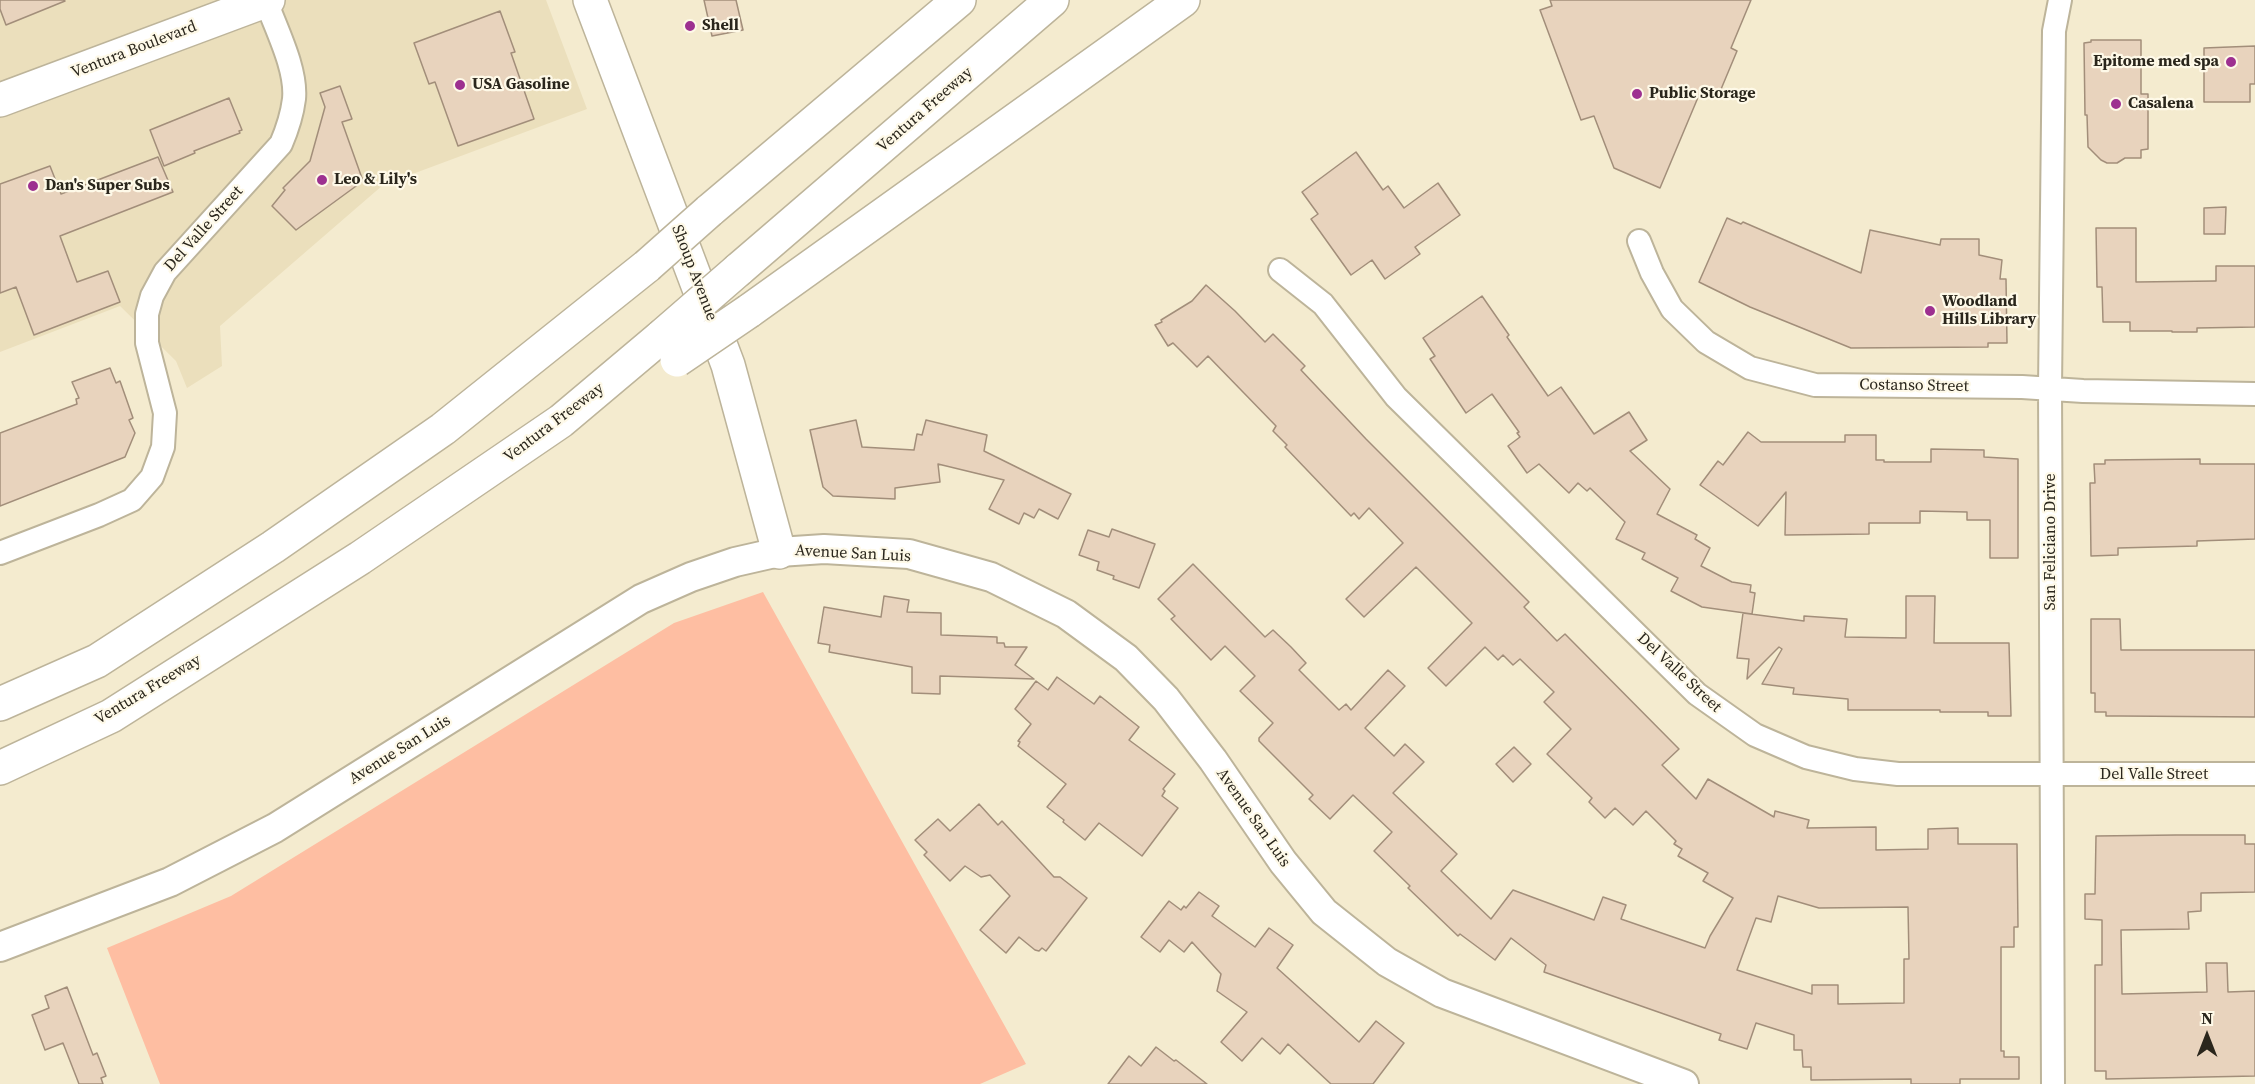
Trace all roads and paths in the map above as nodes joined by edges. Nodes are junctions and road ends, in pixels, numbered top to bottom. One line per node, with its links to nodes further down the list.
1 (267, 0): 7 (main road, Ventura Boulevard); 14 (street, Del Valle Street)
2 (590, 0): 13 (main road, Shoup Avenue)
3 (959, 0): 15 (main road, bridge)
4 (1052, 0): 10 (main road, Ventura Freeway, bridge)
5 (1183, 0): 10 (main road, bridge)
6 (2060, 0): 11 (street, San Feliciano Drive)
7 (0, 100)
8 (1640, 241): 11 (street, Costanso Street)
9 (1280, 270): 18 (street, Del Valle Street)
10 (670, 348): 16 (main road, Ventura Freeway)
11 (2050, 388): 12 (street, Costanso Street); 18 (street, San Feliciano Drive)
12 (2255, 394)
13 (779, 552): 19 (street, Avenue San Luis); 20 (street, Avenue San Luis)
14 (0, 553)
15 (0, 704)
16 (0, 768)
17 (2255, 774): 18 (street, Del Valle Street)
18 (2050, 775): 21 (street, San Feliciano Drive)
19 (0, 947)
20 (1684, 1084)
21 (2053, 1084)

